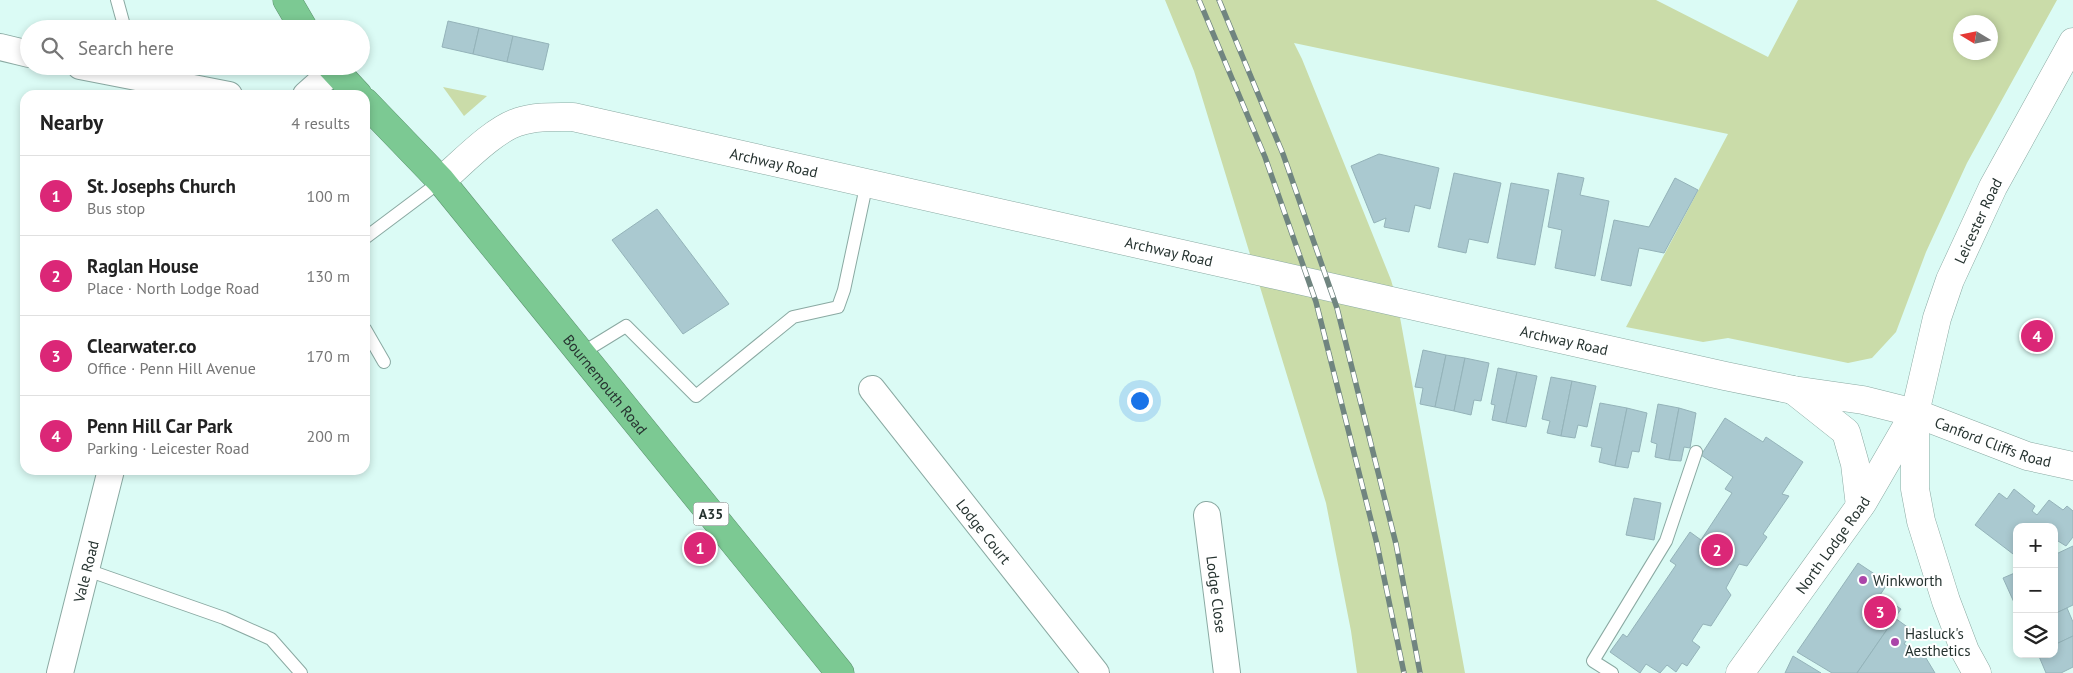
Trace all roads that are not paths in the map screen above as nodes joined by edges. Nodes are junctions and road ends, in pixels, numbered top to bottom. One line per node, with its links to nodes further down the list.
1 (117, 0): 3 (lane)
2 (287, 0): 4 (highway)
3 (123, 20)
4 (299, 20)
5 (2073, 42): 23 (street, Leicester Road)
6 (0, 47): 7 (street)
7 (20, 52)
8 (148, 75): 11 (street)
9 (326, 75): 12 (street)
10 (339, 75): 13 (highway)
11 (210, 90)
12 (311, 90)
13 (353, 90)
14 (370, 107): 15 (highway, Bournemouth Road / A35)
15 (441, 181): 16 (street, Archway Road); 17 (lane); 19 (highway, Bournemouth Road / A35)
16 (867, 182): 19 (lane); 22 (street, Archway Road)
17 (370, 234)
18 (370, 338): 20 (lane)
19 (582, 353): 32 (highway, Bournemouth Road / A35)
20 (384, 362)
21 (872, 390): 33 (street, Lodge Court)
22 (1793, 390): 23 (street, Archway Road); 27 (street)
23 (1915, 413): 25 (street, Canford Cliffs Road); 27 (street, North Lodge Road); 37 (street)
24 (1696, 452): 35 (lane)
25 (2073, 466)
26 (110, 475): 29 (street, Vale Road)
27 (1860, 506): 36 (street, North Lodge Road)
28 (1207, 515): 34 (street, Lodge Close)
29 (87, 570): 30 (street, Vale Road); 31 (lane)
30 (60, 673)
31 (301, 673)
32 (840, 673)
33 (1096, 673)
34 (1227, 673)
35 (1612, 673)
36 (1740, 673)
37 (1977, 673)

